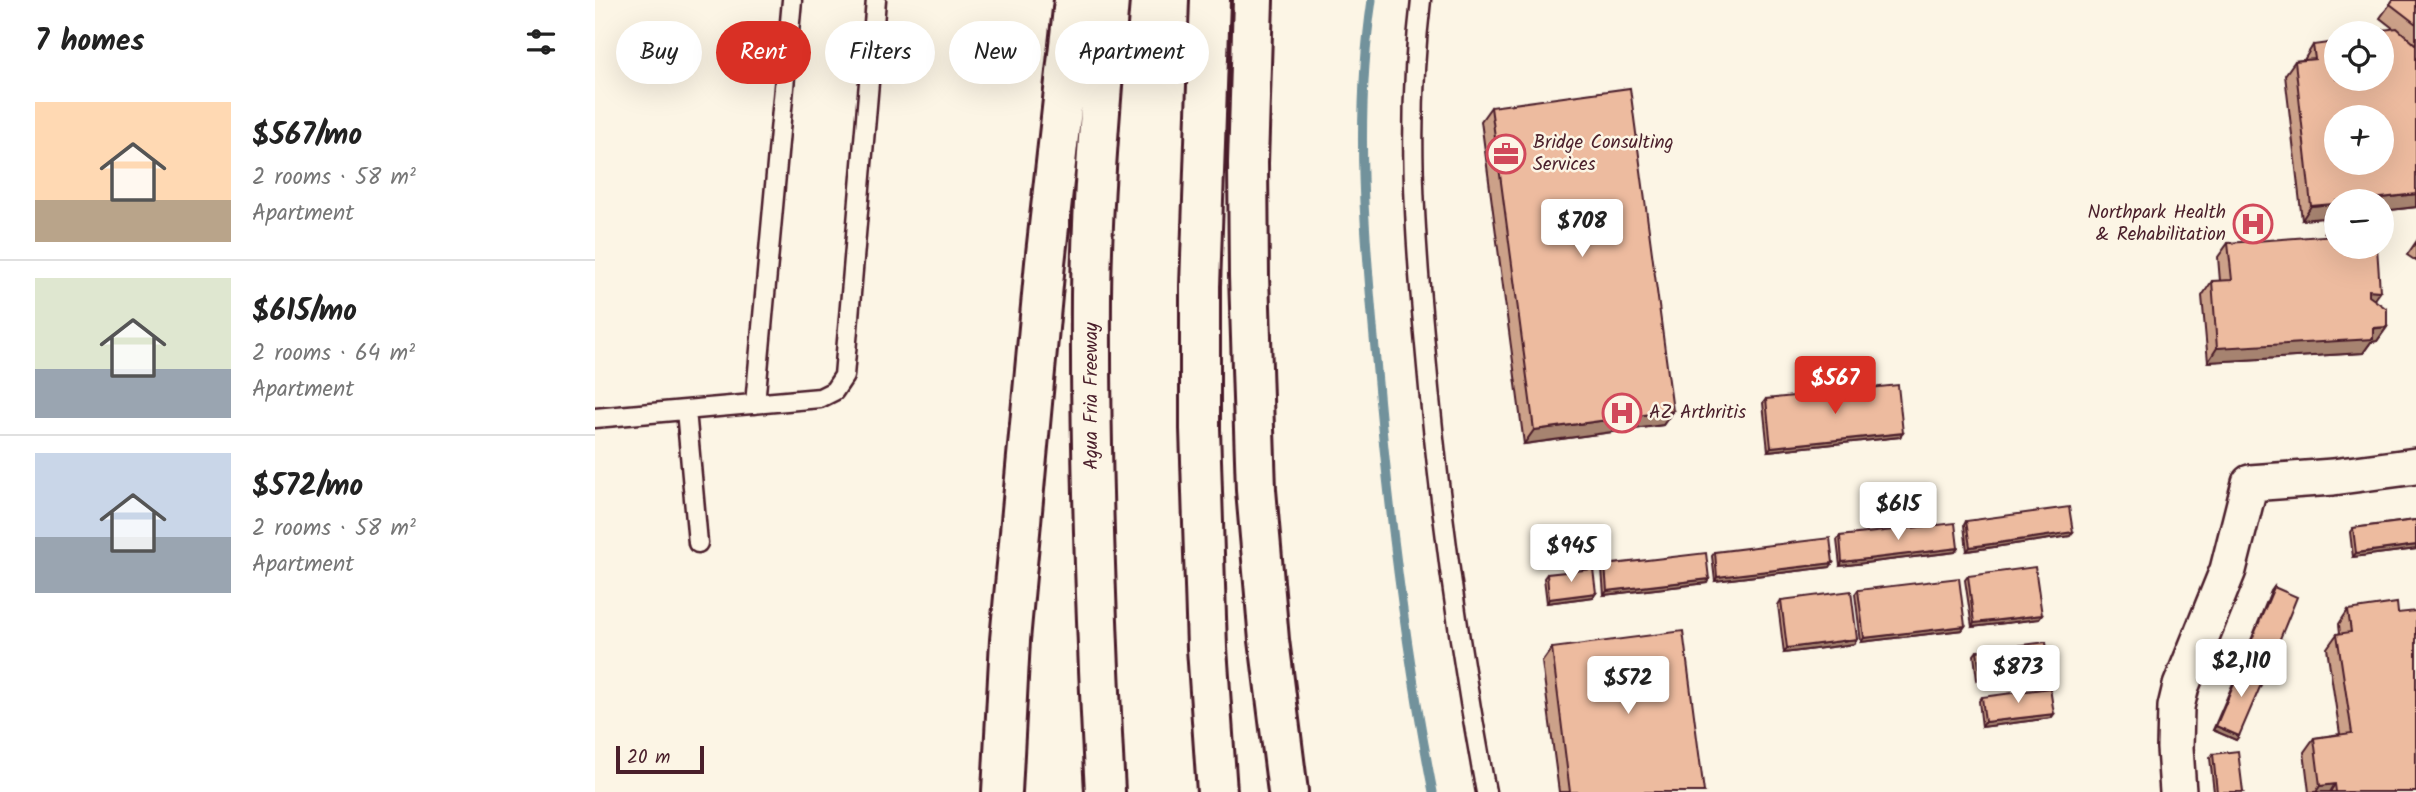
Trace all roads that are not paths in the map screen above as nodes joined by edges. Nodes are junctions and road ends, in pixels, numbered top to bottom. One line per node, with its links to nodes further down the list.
1 (792, 0): 8 (lane)
2 (877, 0): 8 (lane)
3 (1074, 0): 13 (highway)
4 (1109, 0): 14 (highway, Agua Fria Freeway)
5 (1210, 0): 15 (highway)
6 (1253, 0): 16 (highway)
7 (1421, 0): 17 (lane)
8 (755, 404): 9 (lane)
9 (686, 411): 10 (lane); 12 (lane)
10 (595, 418)
11 (2416, 466): 18 (street)
12 (698, 543)
13 (1002, 792)
14 (1105, 792)
15 (1217, 792)
16 (1288, 792)
17 (1486, 792)
18 (2178, 792)

